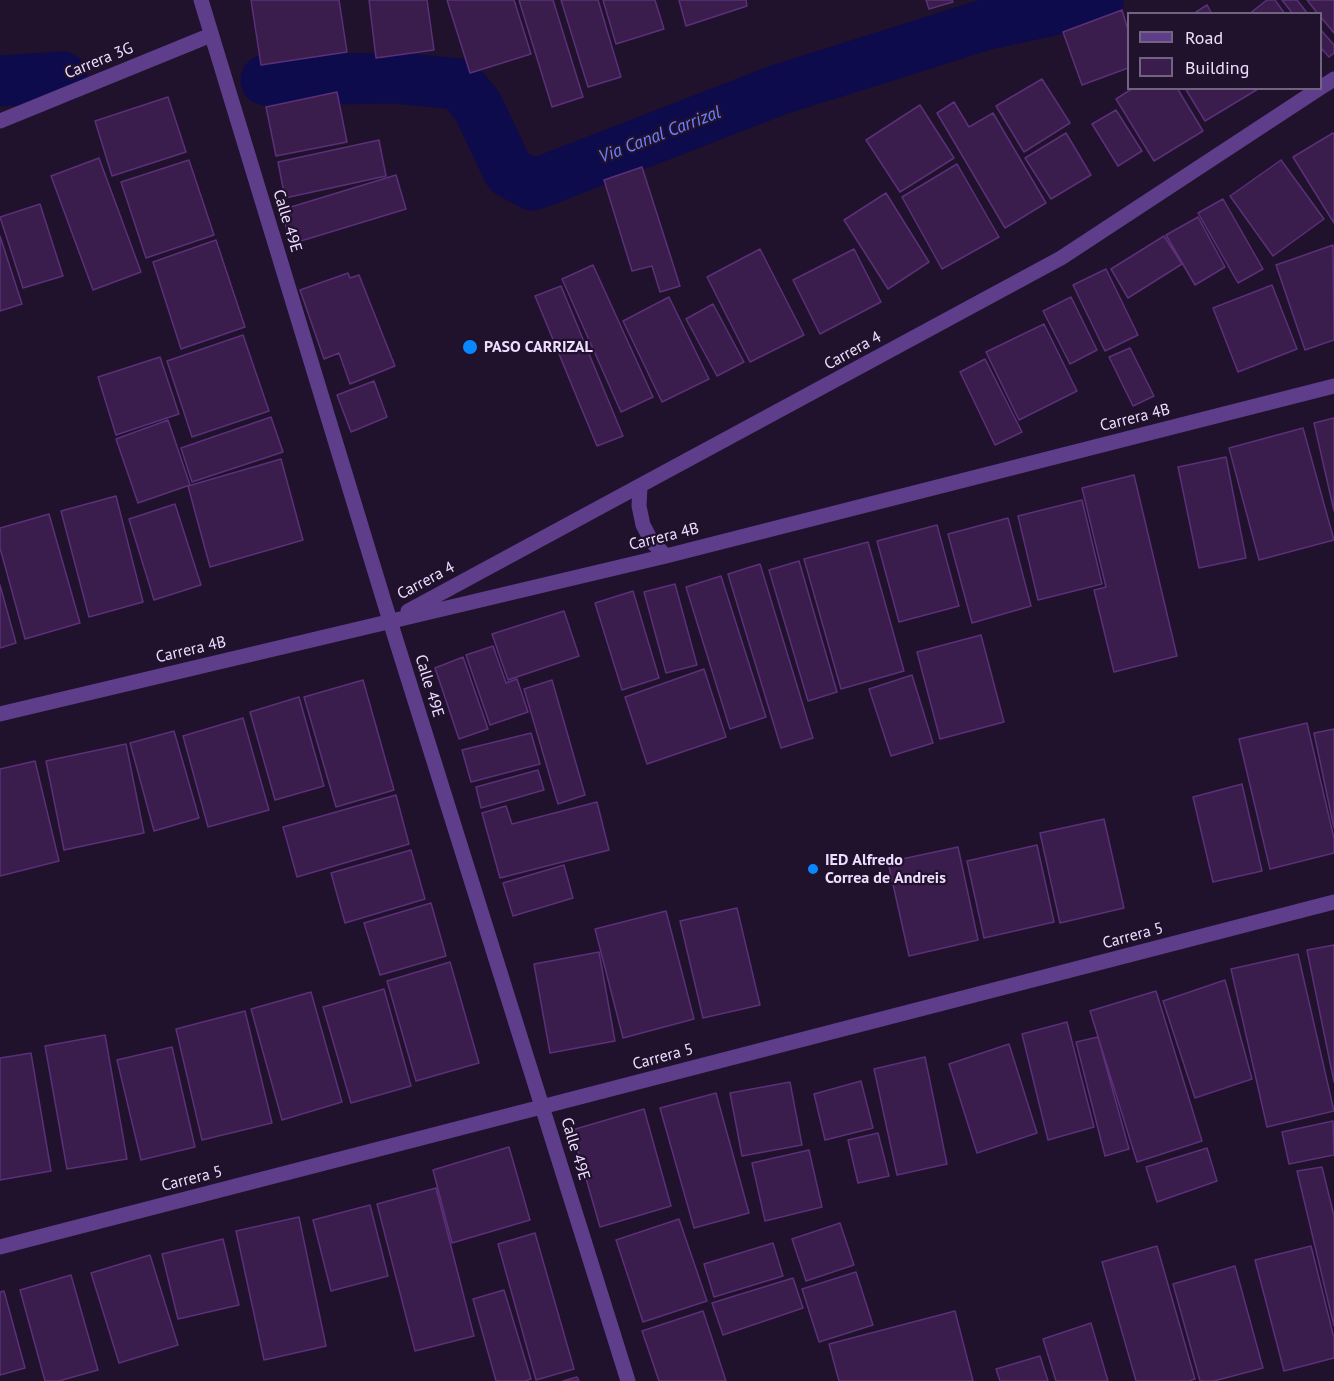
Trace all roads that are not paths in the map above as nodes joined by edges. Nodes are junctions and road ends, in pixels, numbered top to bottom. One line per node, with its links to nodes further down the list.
1 (201, 0): 2 (street, Calle 49E)
2 (211, 35): 4 (street, Carrera 3G); 8 (street, Calle 49E)
3 (1317, 90): 6 (street, Carrera 4)
4 (0, 121)
5 (1334, 386): 7 (street, Carrera 4B)
6 (640, 487): 7 (street); 8 (street, Carrera 4)
7 (666, 556): 8 (street, Carrera 4B)
8 (390, 621): 9 (street, Carrera 4B); 11 (street, Calle 49E)
9 (0, 714)
10 (1334, 902): 11 (street, Carrera 5)
11 (543, 1107): 12 (street, Carrera 5); 13 (street, Calle 49E)
12 (0, 1247)
13 (628, 1381)

